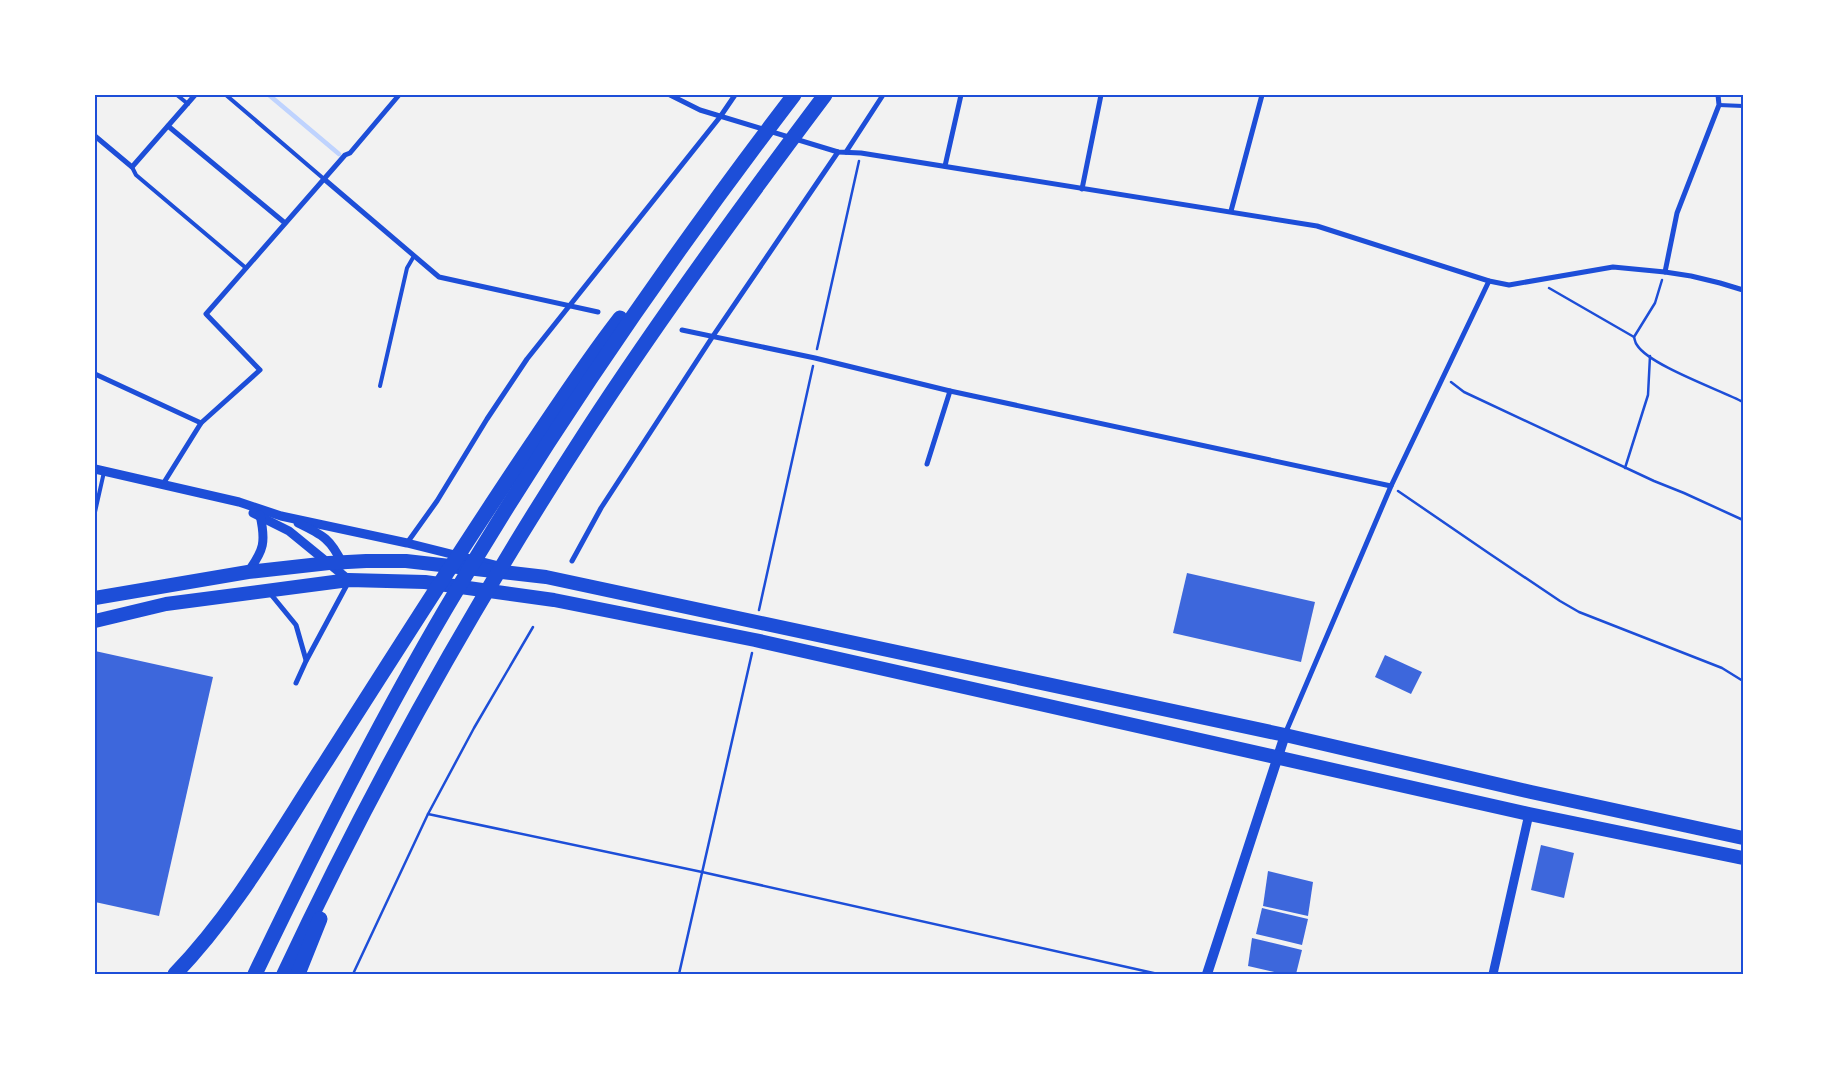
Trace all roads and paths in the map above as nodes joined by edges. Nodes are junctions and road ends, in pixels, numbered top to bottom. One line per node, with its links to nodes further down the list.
1 (177, 95): 14 (lane)
2 (195, 95): 14 (street)
3 (226, 95): 26 (lane)
4 (399, 95): 26 (street)
5 (670, 95): 17 (street)
6 (735, 95): 17 (street)
7 (794, 95): 20 (highway)
8 (825, 95): 77 (highway)
9 (883, 95): 22 (street)
10 (961, 95): 24 (street)
11 (1101, 95): 27 (street)
12 (1262, 95): 28 (street)
13 (1718, 95): 15 (street)
14 (188, 104): 18 (street)
15 (1719, 105): 16 (lane); 32 (street)
16 (1743, 106)
17 (720, 116): 21 (street); 36 (street)
18 (168, 126): 25 (street); 29 (street)
19 (95, 136): 25 (street)
20 (750, 152): 82 (highway); 83 (highway)
21 (838, 152): 22 (street); 39 (street)
22 (846, 152): 23 (street)
23 (861, 153): 24 (street); 42 (path)
24 (945, 166): 27 (street)
25 (132, 167): 31 (lane)
26 (324, 179): 29 (street); 30 (street)
27 (1082, 189): 28 (street)
28 (1230, 212): 34 (street)
29 (285, 222): 31 (street)
30 (414, 256): 36 (street); 45 (lane)
31 (246, 268): 48 (street)
32 (1665, 272): 33 (street); 35 (street); 40 (path)
33 (1536, 280): 34 (street); 40 (path)
34 (1489, 281): 44 (street)
35 (1743, 290)
36 (568, 305): 37 (street); 58 (street)
37 (598, 312)
38 (682, 330): 39 (street)
39 (713, 336): 42 (street); 59 (street)
40 (1634, 337): 41 (path)
41 (1650, 356): 47 (path); 50 (path)
42 (815, 358): 46 (street); 66 (path)
43 (95, 374): 48 (street)
44 (1443, 376): 50 (path); 53 (street)
45 (380, 386)
46 (950, 391): 49 (street); 53 (street)
47 (1743, 402)
48 (201, 423): 52 (street)
49 (927, 464)
50 (1625, 468): 57 (path)
51 (100, 470): 52 (street); 54 (lane)
52 (162, 484): 55 (street); 56 (street)
53 (1391, 486): 71 (path); 73 (street)
54 (95, 512)
55 (260, 515): 60 (street); 61 (street)
56 (281, 516): 58 (street); 60 (street)
57 (1743, 520)
58 (407, 543): 62 (street)
59 (572, 561)
60 (336, 563): 61 (highway); 62 (highway); 63 (street)
61 (248, 572): 65 (highway)
62 (546, 577): 73 (highway)
63 (349, 580): 64 (highway); 69 (highway); 70 (street)
64 (267, 590): 67 (highway); 70 (street)
65 (95, 598)
66 (759, 610)
67 (95, 621)
68 (533, 627): 75 (path)
69 (755, 640): 74 (highway); 80 (path)
70 (306, 661): 72 (street)
71 (1743, 681)
72 (296, 683)
73 (1285, 735): 74 (main road); 78 (highway)
74 (1277, 756): 76 (highway); 81 (main road)
75 (428, 814): 80 (path); 86 (path)
76 (1529, 814): 79 (highway); 89 (street)
77 (355, 829): 84 (highway); 85 (highway)
78 (1743, 838)
79 (1743, 858)
80 (702, 872): 87 (path); 88 (path)
81 (1211, 973)
82 (175, 974)
83 (256, 974)
84 (284, 974)
85 (298, 974)
86 (353, 974)
87 (680, 974)
88 (1158, 974)
89 (1493, 974)

